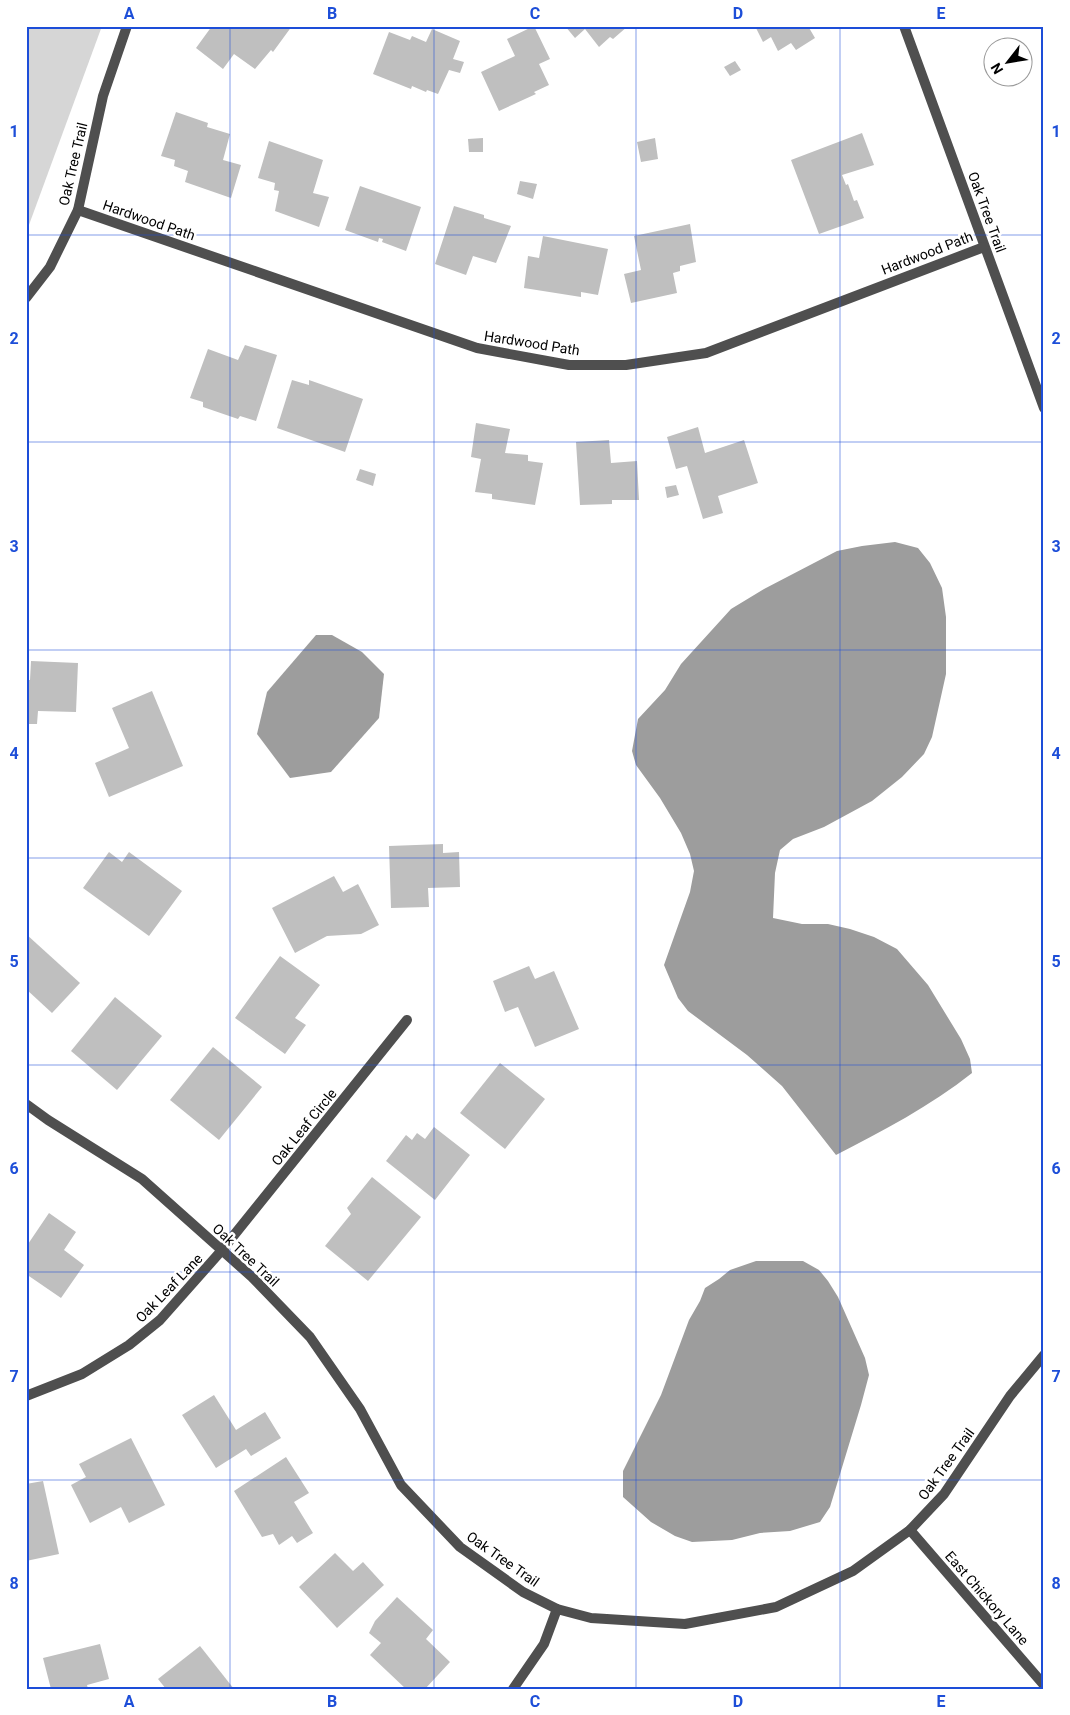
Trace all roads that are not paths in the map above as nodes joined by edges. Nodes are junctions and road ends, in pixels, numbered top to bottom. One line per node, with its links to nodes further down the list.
1 (127, 26): 3 (street, Oak Tree Trail)
2 (904, 26): 4 (street, Oak Tree Trail)
3 (78, 210): 4 (street, Hardwood Path); 5 (street, Oak Tree Trail)
4 (984, 246): 6 (street, Oak Tree Trail)
5 (26, 298)
6 (1044, 408)
7 (407, 1020): 9 (street, Oak Leaf Circle)
8 (26, 1104): 9 (street, Oak Tree Trail)
9 (222, 1250): 11 (street, Oak Leaf Lane); 13 (street, Oak Tree Trail)
10 (1044, 1355): 12 (street, Oak Tree Trail)
11 (26, 1396)
12 (910, 1530): 13 (street, Oak Tree Trail); 14 (street, East Chickory Lane)
13 (557, 1609): 15 (street)
14 (1044, 1684)
15 (513, 1689)

